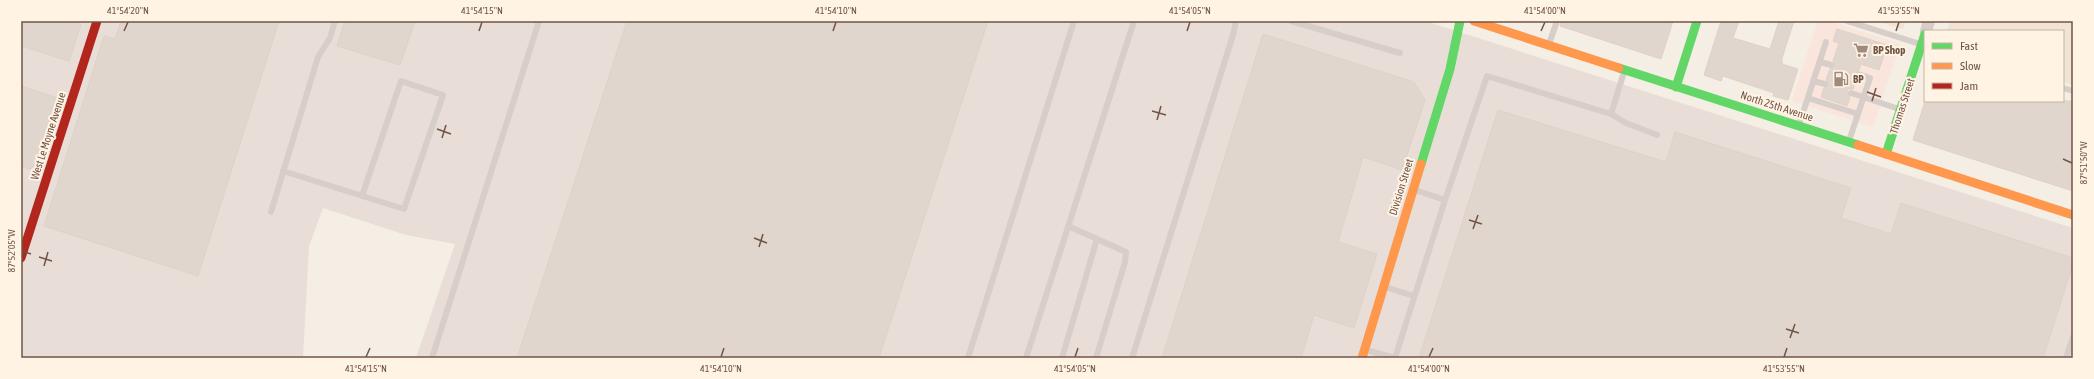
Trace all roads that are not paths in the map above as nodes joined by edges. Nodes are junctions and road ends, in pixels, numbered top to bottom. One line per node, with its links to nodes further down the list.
1 (97, 21): 42 (street, West Le Moyne Avenue)
2 (335, 21): 34 (lane)
3 (539, 21): 47 (lane)
4 (1074, 21): 48 (lane)
5 (1134, 21): 40 (lane)
6 (1236, 21): 52 (lane)
7 (1291, 21): 16 (lane)
8 (1460, 21): 35 (street, Division Street)
9 (1474, 21): 14 (street, North 25th Avenue)
10 (1557, 21): 14 (lane)
11 (1696, 21): 23 (street)
12 (1847, 21): 15 (lane)
13 (1826, 42): 17 (lane)
14 (1549, 45): 19 (street, North 25th Avenue)
15 (1923, 45): 27 (street, Thomas Street)
16 (1400, 53)
17 (1820, 62): 18 (lane); 21 (lane)
18 (1831, 66)
19 (1625, 70): 23 (street, North 25th Avenue); 28 (lane)
20 (1858, 74): 25 (lane)
21 (1814, 80): 22 (lane); 26 (lane)
22 (1825, 84)
23 (1676, 86): 30 (street, North 25th Avenue)
24 (1852, 93): 25 (lane)
25 (1863, 97): 27 (lane); 29 (lane)
26 (1808, 98): 29 (lane); 30 (lane)
27 (1901, 109): 33 (street, Thomas Street)
28 (1611, 114): 31 (lane); 37 (lane)
29 (1858, 114): 32 (lane)
30 (1799, 125): 32 (street, North 25th Avenue)
31 (1657, 135)
32 (1849, 142): 33 (street, North 25th Avenue)
33 (1886, 154): 39 (street, North 25th Avenue)
34 (283, 171): 36 (lane); 38 (lane)
35 (1413, 189): 37 (lane); 43 (street, Division Street)
36 (362, 196): 36 (lane)
37 (1445, 200): 44 (lane)
38 (271, 212)
39 (2073, 214)
40 (1068, 226): 41 (lane); 49 (lane)
41 (1098, 239): 50 (lane); 51 (lane)
42 (21, 258)
43 (1384, 286): 44 (lane); 46 (street, Division Street)
44 (1414, 296): 53 (lane)
45 (2073, 337): 54 (lane)
46 (1363, 354): 53 (lane)
47 (432, 358)
48 (968, 358)
49 (1026, 358)
50 (1062, 358)
51 (1096, 358)
52 (1132, 358)
53 (1395, 358)
54 (2066, 358)

